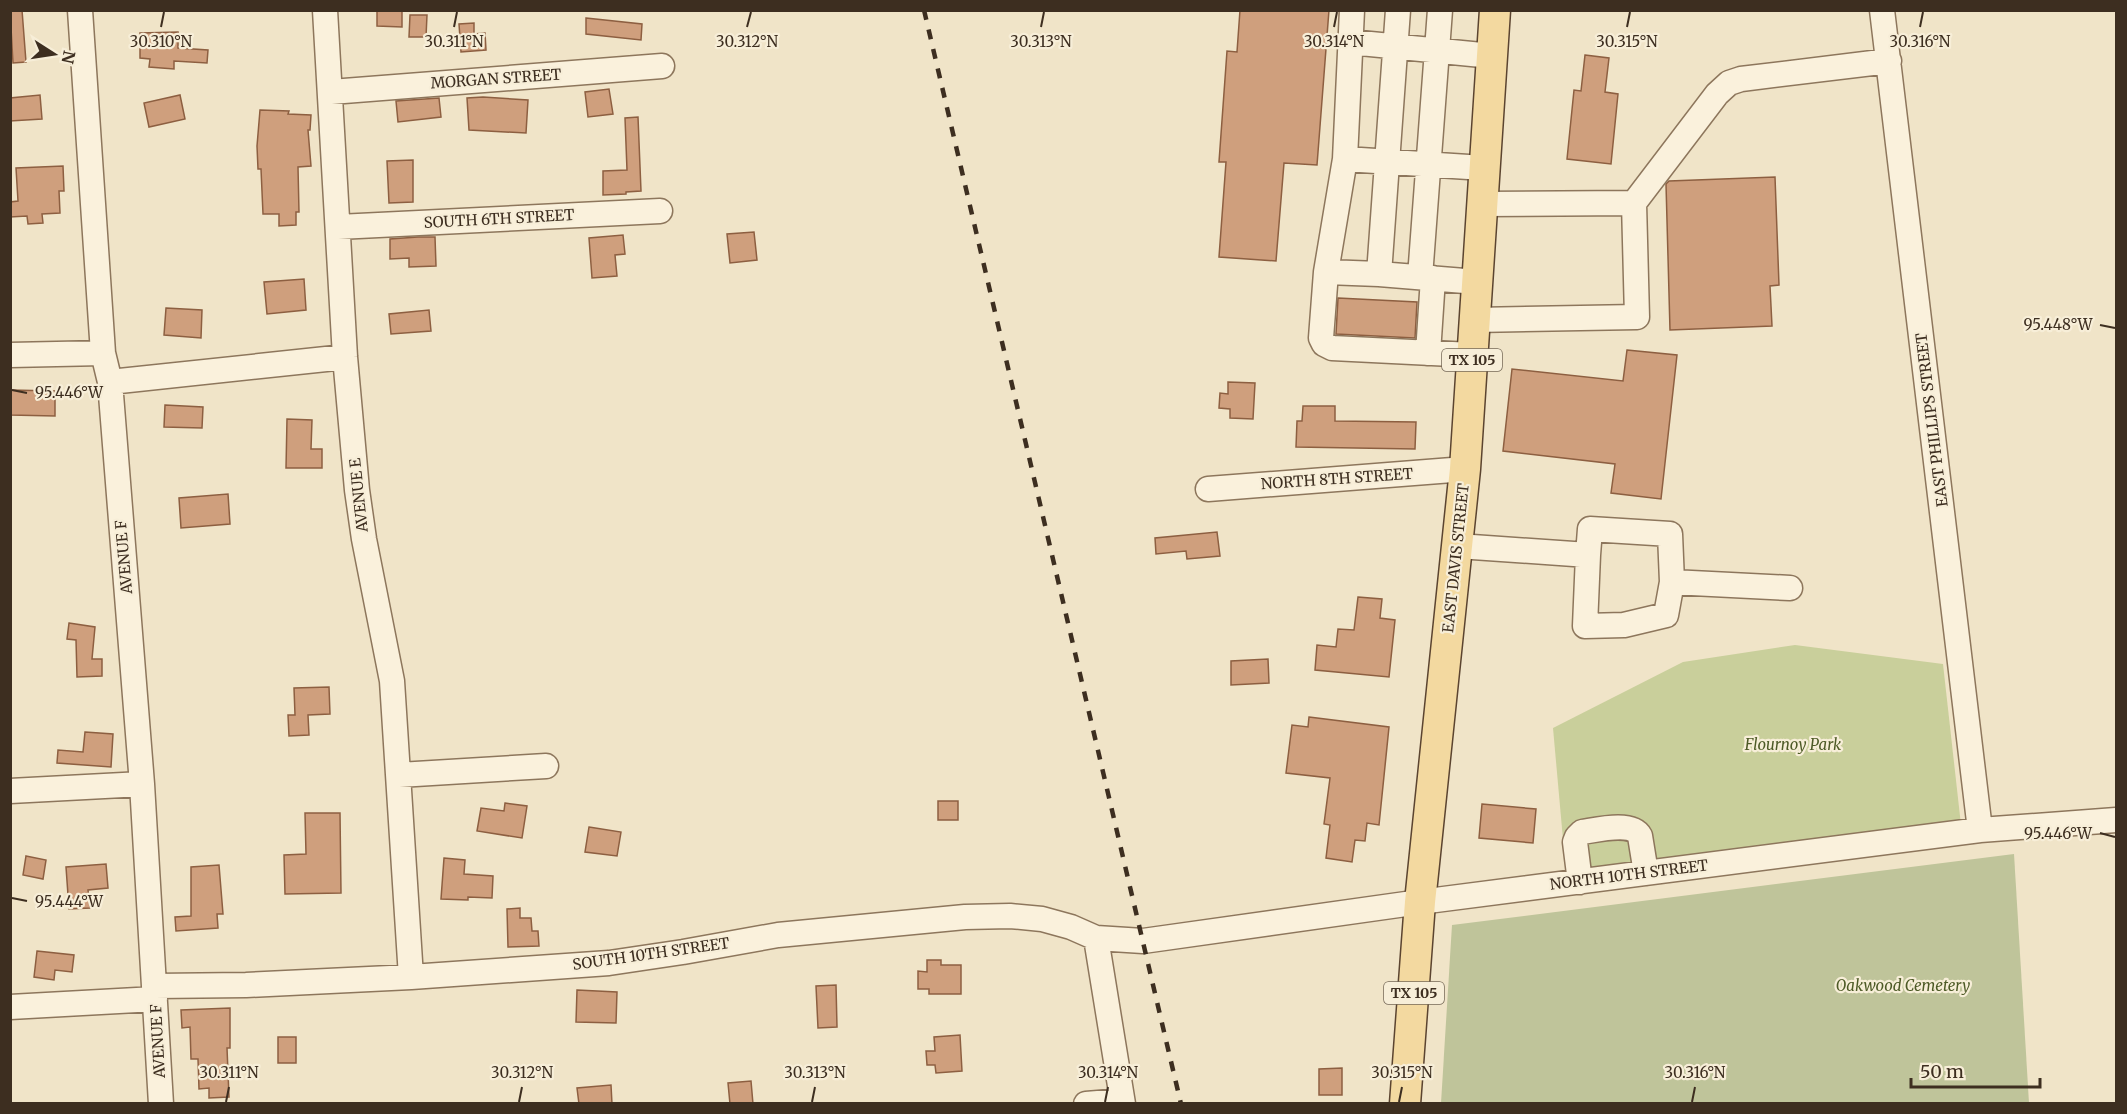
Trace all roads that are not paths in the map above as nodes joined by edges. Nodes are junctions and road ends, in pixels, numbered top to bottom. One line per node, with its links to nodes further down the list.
1 (80, 10): 28 (street, AVENUE F)
2 (325, 10): 14 (street, AVENUE E)
3 (1352, 10): 8 (street)
4 (1398, 10): 9 (street)
5 (1440, 10): 10 (street)
6 (1495, 10): 11 (main road, EAST DAVIS STREET / TX 105)
7 (1882, 10): 12 (street, EAST PHILLIPS STREET)
8 (1350, 42): 9 (street); 15 (street)
9 (1395, 47): 10 (street); 16 (street)
10 (1437, 51): 11 (street); 17 (street)
11 (1492, 56): 18 (main road, EAST DAVIS STREET / TX 105)
12 (1888, 61): 19 (street); 45 (street, EAST PHILLIPS STREET)
13 (662, 66): 14 (street, MORGAN STREET)
14 (331, 92): 22 (street, AVENUE E)
15 (1345, 159): 16 (street); 23 (street)
16 (1387, 162): 17 (street); 24 (street)
17 (1429, 164): 18 (street); 25 (street)
18 (1484, 168): 20 (main road, EAST DAVIS STREET / TX 105)
19 (1634, 203): 20 (street); 27 (street)
20 (1482, 204): 26 (main road, EAST DAVIS STREET / TX 105)
21 (660, 211): 22 (street, SOUTH 6TH STREET)
22 (338, 227): 32 (street, AVENUE E)
23 (1326, 273): 24 (street); 29 (street)
24 (1379, 274): 25 (street)
25 (1426, 278): 26 (street); 29 (street)
26 (1477, 282): 27 (main road, EAST DAVIS STREET / TX 105)
27 (1475, 320): 31 (main road, EAST DAVIS STREET / TX 105)
28 (103, 353): 30 (street); 33 (street, AVENUE F)
29 (1428, 353): 31 (street)
30 (10, 355)
31 (1473, 355): 34 (main road, EAST DAVIS STREET / TX 105)
32 (345, 357): 33 (street); 41 (street, AVENUE E)
33 (110, 382): 42 (street, AVENUE F)
34 (1465, 469): 35 (street, NORTH 8TH STREET); 36 (main road, EAST DAVIS STREET / TX 105)
35 (1208, 489)
36 (1458, 546): 37 (street); 48 (main road, EAST DAVIS STREET / TX 105)
37 (1588, 555): 38 (street); 38 (street)
38 (1672, 582): 39 (street)
39 (1790, 588)
40 (546, 766): 41 (street)
41 (399, 775): 51 (street, AVENUE E)
42 (142, 784): 43 (street); 52 (street, AVENUE F)
43 (10, 791)
44 (2116, 820): 45 (street, NORTH 10TH STREET)
45 (1980, 830): 46 (street, NORTH 10TH STREET)
46 (1646, 873): 47 (street, NORTH 10TH STREET); 47 (street)
47 (1580, 882): 48 (street, NORTH 10TH STREET)
48 (1420, 902): 50 (street, NORTH 10TH STREET); 57 (main road, EAST DAVIS STREET / TX 105)
49 (1096, 938): 50 (street, SOUTH 10TH STREET); 51 (street, SOUTH 10TH STREET); 54 (street)
50 (1143, 941)
51 (411, 977): 52 (street, SOUTH 10TH STREET)
52 (155, 992): 53 (street, SOUTH 10TH STREET); 55 (street, AVENUE F)
53 (10, 1006)
54 (1122, 1102): 56 (street)
55 (162, 1104)
56 (1086, 1104)
57 (1405, 1104)

